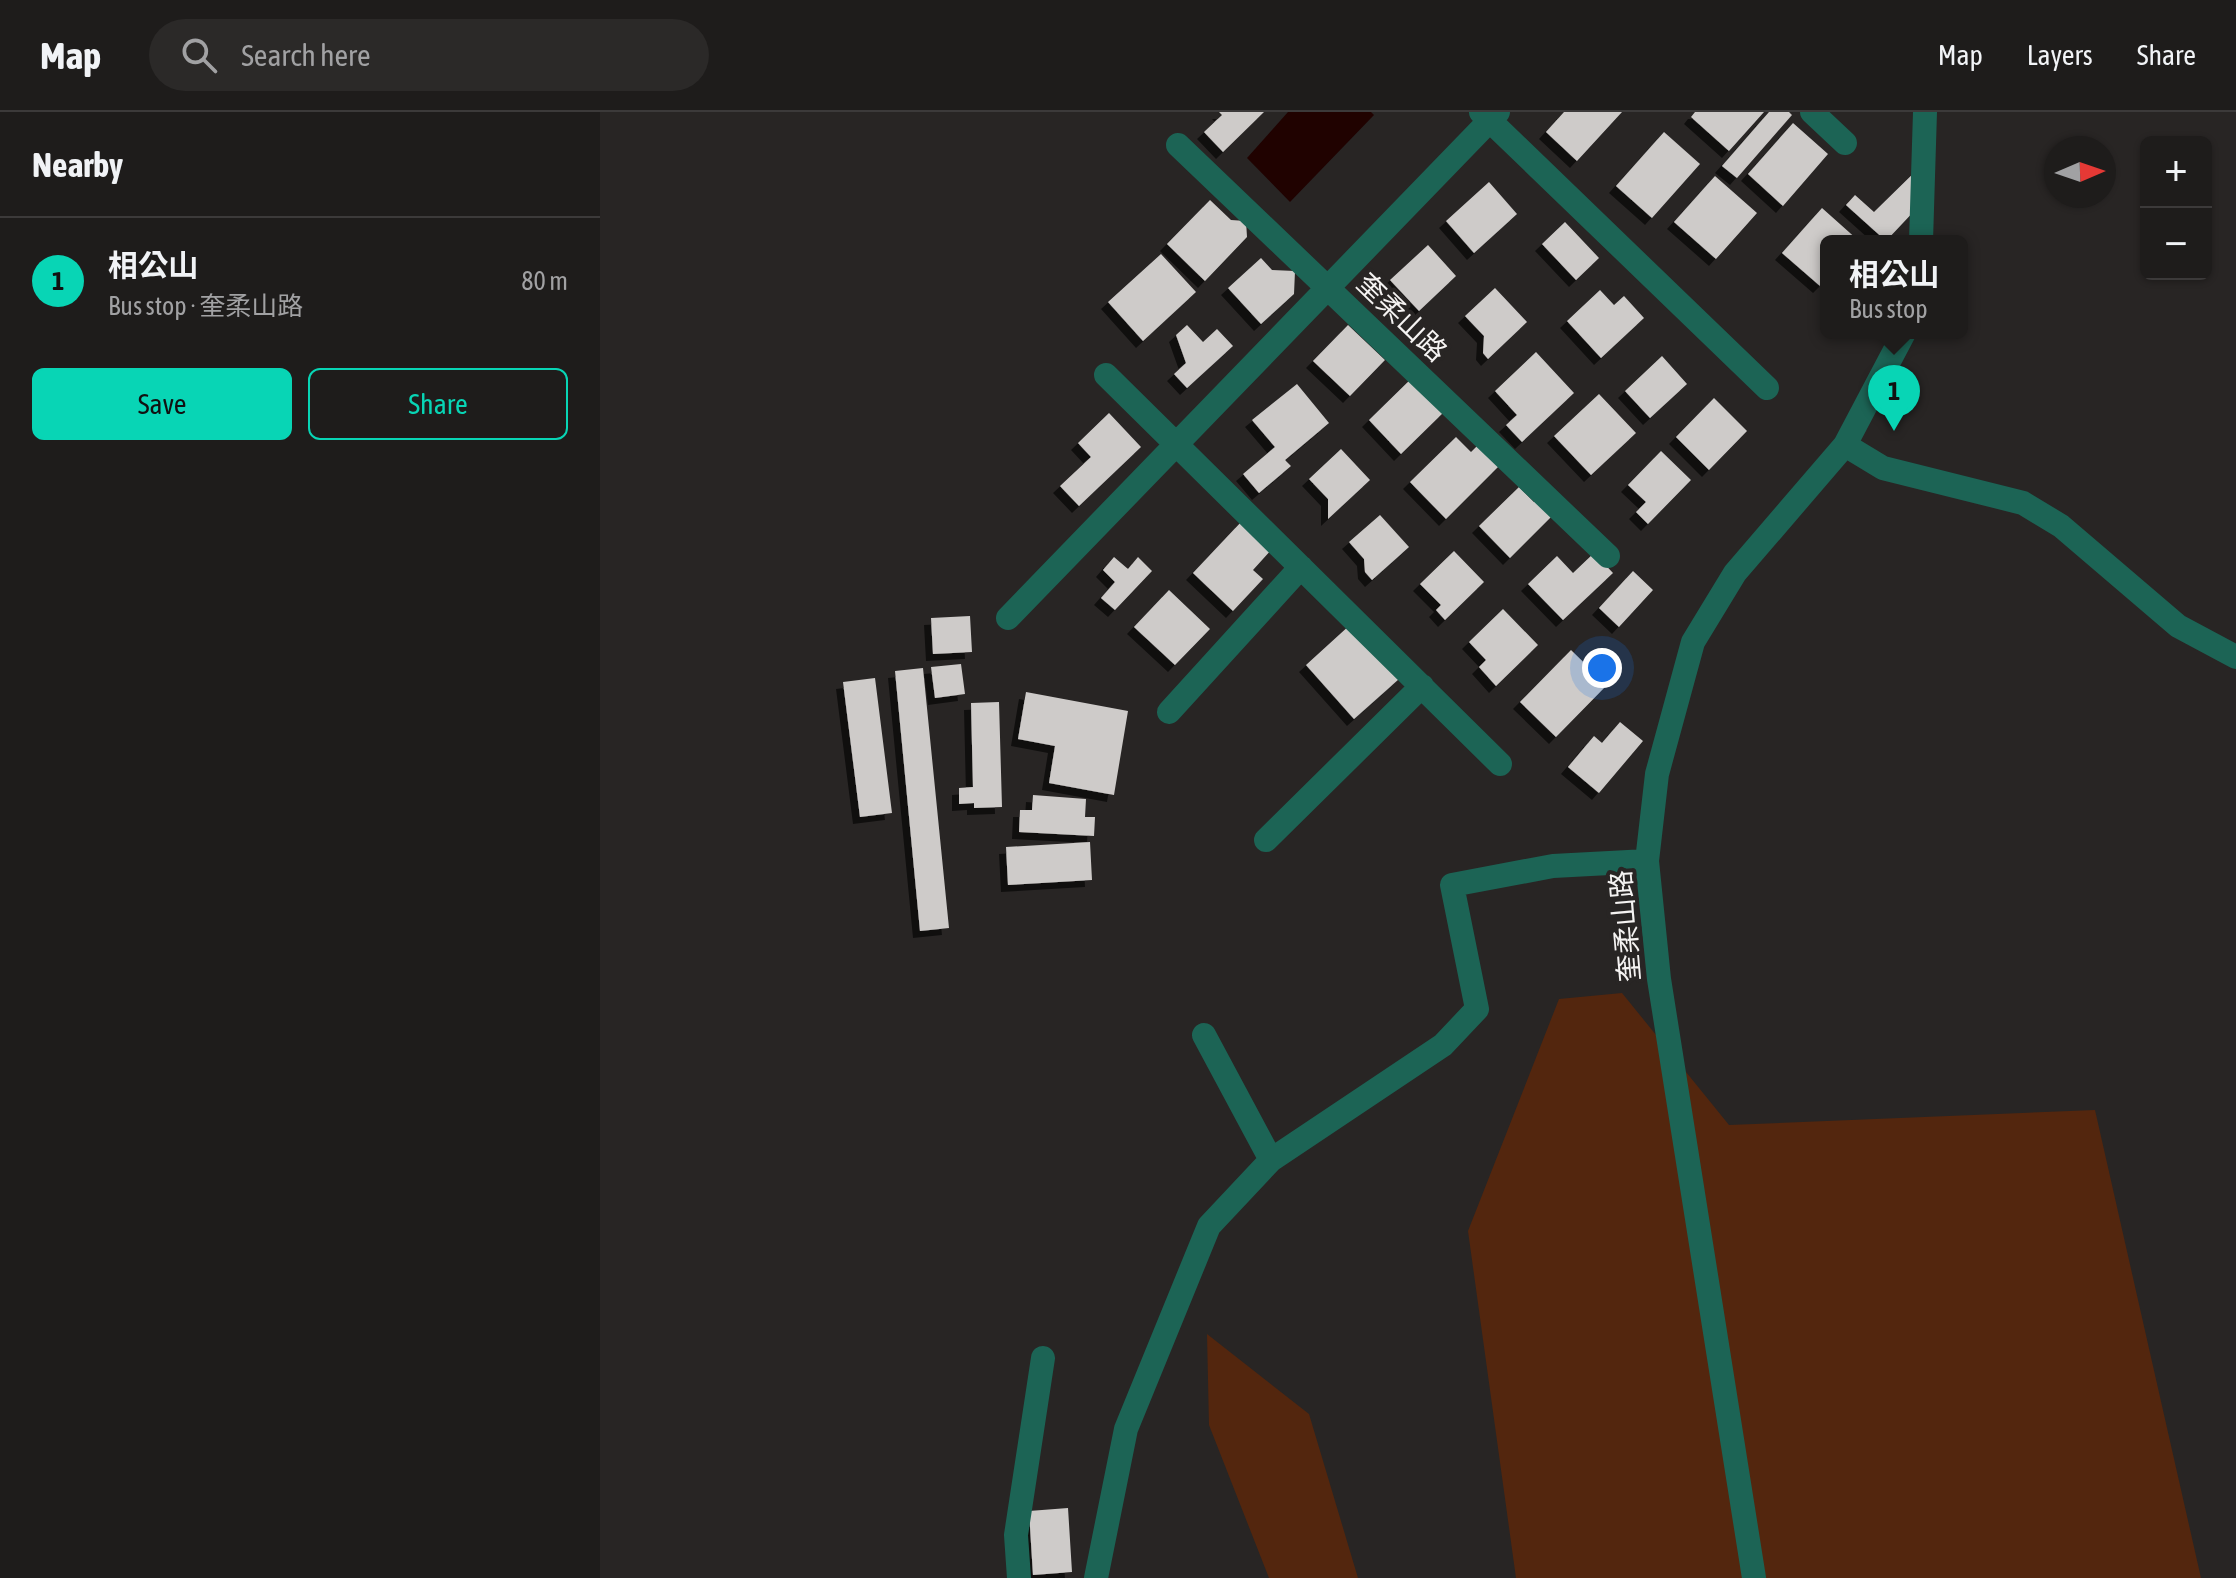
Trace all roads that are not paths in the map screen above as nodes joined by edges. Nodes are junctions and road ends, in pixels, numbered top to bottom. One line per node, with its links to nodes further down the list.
1 (1812, 112): 4 (street)
2 (1925, 112): 6 (street)
3 (1490, 115): 7 (street, 奎柔山路); 10 (street, 奎柔山路)
4 (1845, 143)
5 (1178, 145): 7 (street, 奎柔山路)
6 (1921, 235)
7 (1328, 288): 11 (street, 奎柔山路); 13 (street, 奎柔山路)
8 (1901, 339): 12 (street, 奎柔山路)
9 (1106, 375): 11 (street)
10 (1767, 388)
11 (1177, 445): 14 (street); 15 (street, 奎柔山路)
12 (1845, 445): 16 (street); 21 (street, 奎柔山路)
13 (1608, 556)
14 (1301, 567): 17 (street); 18 (street)
15 (1008, 618)
16 (2236, 657)
17 (1422, 686): 19 (street); 20 (street)
18 (1169, 712)
19 (1500, 764)
20 (1266, 840)
21 (1647, 861): 23 (street); 27 (street, 奎柔山路)
22 (1204, 1035): 23 (street)
23 (1271, 1160): 26 (street)
24 (1043, 1358): 25 (street)
25 (1019, 1578)
26 (1096, 1578)
27 (1754, 1578)

